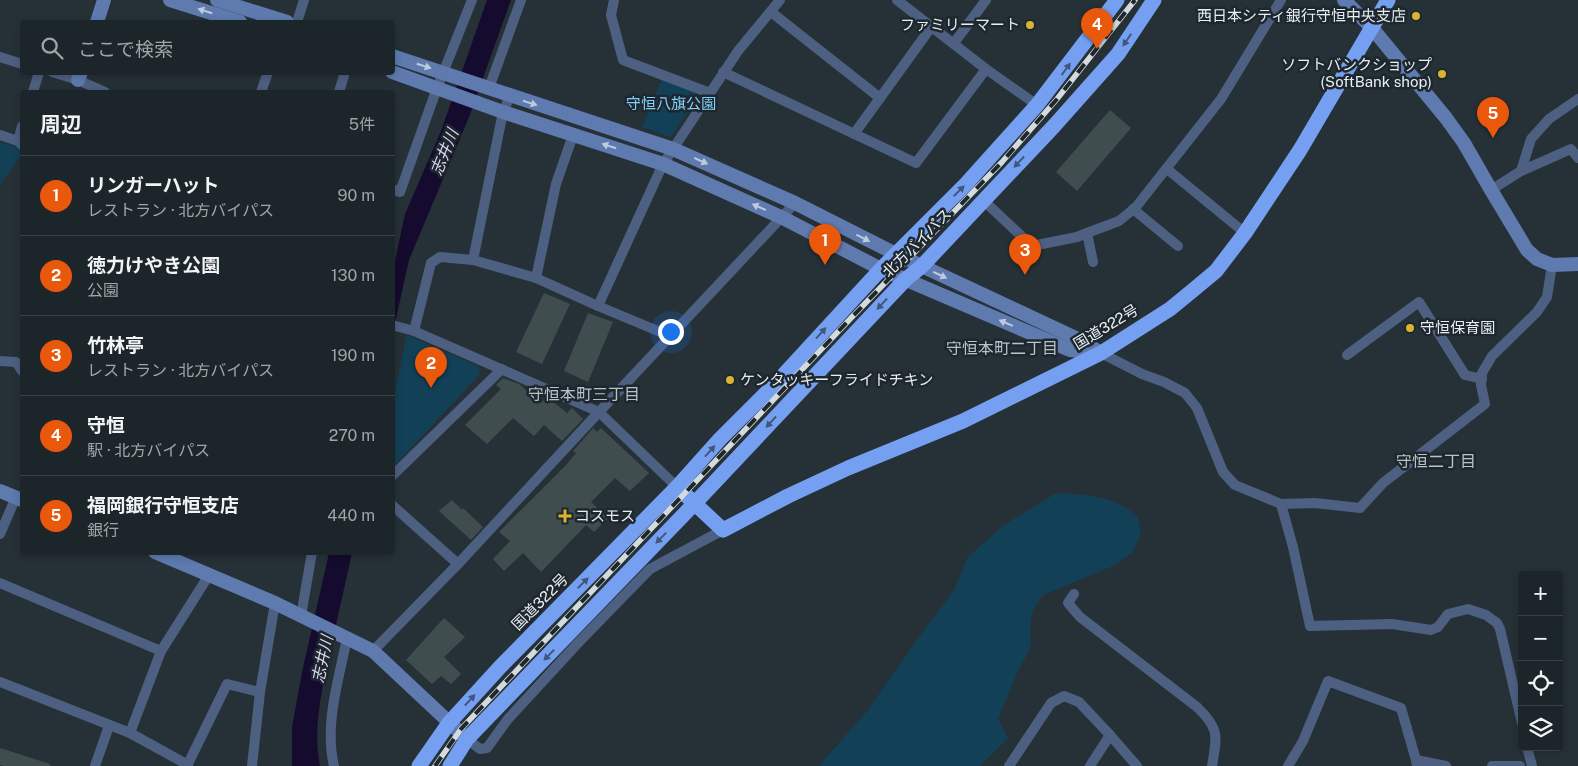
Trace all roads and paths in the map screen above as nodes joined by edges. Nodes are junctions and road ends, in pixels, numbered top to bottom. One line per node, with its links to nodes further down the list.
1 (104, 0): 17 (street)
2 (170, 0): 18 (street, one-way to 2)
3 (217, 0): 19 (street)
4 (304, 0): 20 (street)
5 (472, 0): 33 (street)
6 (521, 0): 35 (street)
7 (614, 0): 41 (street)
8 (780, 0): 16 (street)
9 (897, 0): 21 (street)
10 (986, 0): 23 (street)
11 (1117, 0): 45 (highway, 北方バイパス, one-way to 11)
12 (1154, 0): 58 (highway, 北方バイパス, one-way to 58)
13 (1281, 0): 54 (street)
14 (1344, 0): 22 (street)
15 (1388, 0): 22 (highway, 国道322号)
16 (771, 12): 28 (street); 43 (street)
17 (98, 20)
18 (234, 20)
19 (281, 20)
20 (298, 20)
21 (932, 26): 23 (street); 43 (street)
22 (1372, 28): 57 (street); 63 (highway, 国道322号)
23 (954, 43): 27 (street)
24 (0, 57): 26 (street)
25 (395, 57): 33 (street, one-way to 33)
26 (20, 63)
27 (986, 68): 45 (street); 47 (street)
28 (723, 72): 41 (street); 47 (street)
29 (395, 73): 40 (street)
30 (38, 75): 36 (street)
31 (267, 75): 38 (street)
32 (344, 75): 39 (street)
33 (450, 75): 35 (street); 40 (street)
34 (79, 76): 37 (street)
35 (487, 87): 42 (street)
36 (34, 90)
37 (97, 90)
38 (262, 90)
39 (340, 90)
40 (443, 90): 46 (street); 56 (street)
41 (710, 93): 51 (street)
42 (510, 96): 46 (street); 51 (street, one-way to 51)
43 (880, 98): 47 (street)
44 (1578, 99): 55 (street)
45 (1038, 105): 65 (highway, 北方バイパス, one-way to 45)
46 (503, 112): 49 (street); 66 (street)
47 (854, 134)
48 (0, 135): 50 (street)
49 (573, 135): 53 (street, one-way to 49); 72 (street)
50 (20, 143)
51 (673, 149): 53 (street); 59 (street, one-way to 59)
52 (1578, 158): 55 (street)
53 (663, 164): 61 (street, one-way to 53); 74 (street)
54 (1166, 169): 60 (street); 63 (street)
55 (1521, 171): 57 (street)
56 (395, 190)
57 (1491, 190): 69 (street)
58 (983, 200): 62 (street); 70 (highway, 北方バイパス)
59 (795, 203): 61 (street); 65 (street, one-way to 65)
60 (1134, 208): 62 (street); 64 (street)
61 (783, 218): 71 (street); 77 (street)
62 (1087, 233): 67 (street)
63 (1245, 233): 78 (highway, 国道322号)
64 (1178, 246)
65 (896, 254): 70 (street); 71 (highway, 北方バイパス)
66 (474, 260): 72 (street); 76 (street)
67 (1093, 262)
68 (1578, 264): 69 (street)
69 (1552, 265): 83 (street)
70 (922, 266): 73 (highway, 北方バイパス); 78 (street, one-way to 78)
71 (880, 269): 73 (street); 86 (highway, 北方バイパス, one-way to 71)
72 (536, 278): 74 (street)
73 (905, 280): 78 (street, one-way to 73); 89 (highway, 北方バイパス, one-way to 89)
74 (598, 306): 77 (street)
75 (396, 326): 76 (street)
76 (414, 331): 82 (street)
77 (670, 336): 84 (street)
78 (1101, 353): 90 (street); 92 (highway, 国道322号)
79 (1347, 355): 83 (street)
80 (0, 361): 81 (street)
81 (20, 368)
82 (502, 369): 84 (street); 85 (street)
83 (1482, 379): 90 (street)
84 (599, 412): 86 (street); 96 (street)
85 (395, 473)
86 (678, 487): 89 (highway); 108 (highway, 国道322号, one-way to 86)
87 (0, 491): 88 (street)
88 (19, 498): 93 (street)
89 (695, 503): 92 (highway); 112 (highway, one-way to 112)
90 (1281, 504): 107 (street)
91 (395, 508): 96 (street)
92 (723, 530): 112 (street)
93 (0, 534)
94 (162, 555): 97 (street)
95 (311, 555): 101 (street)
96 (458, 564): 104 (street)
97 (209, 575): 100 (street); 103 (street)
98 (0, 583): 103 (street)
99 (1074, 594): 124 (street)
100 (275, 603): 101 (street); 106 (street)
101 (301, 616): 102 (street)
102 (344, 637): 104 (street); 118 (street)
103 (161, 651): 110 (street)
104 (373, 651): 108 (street)
105 (0, 682): 109 (street)
106 (260, 692): 115 (street); 117 (street)
107 (1518, 706)
108 (449, 722): 112 (street); 119 (highway, 国道322号)
109 (109, 726): 110 (street); 116 (street)
110 (130, 733): 115 (street)
111 (1110, 735): 121 (street); 122 (street); 123 (street)
112 (467, 740): 120 (highway)
113 (1528, 751): 129 (street)
114 (1416, 763): 125 (street); 126 (street)
115 (188, 765)
116 (95, 766)
117 (252, 766)
118 (334, 766)
119 (420, 766)
120 (450, 766)
121 (1009, 766)
122 (1090, 766)
123 (1137, 766)
124 (1212, 766)
125 (1288, 766)
126 (1446, 766)
127 (1492, 766): 128 (street)
128 (1520, 766)
129 (1532, 766)

